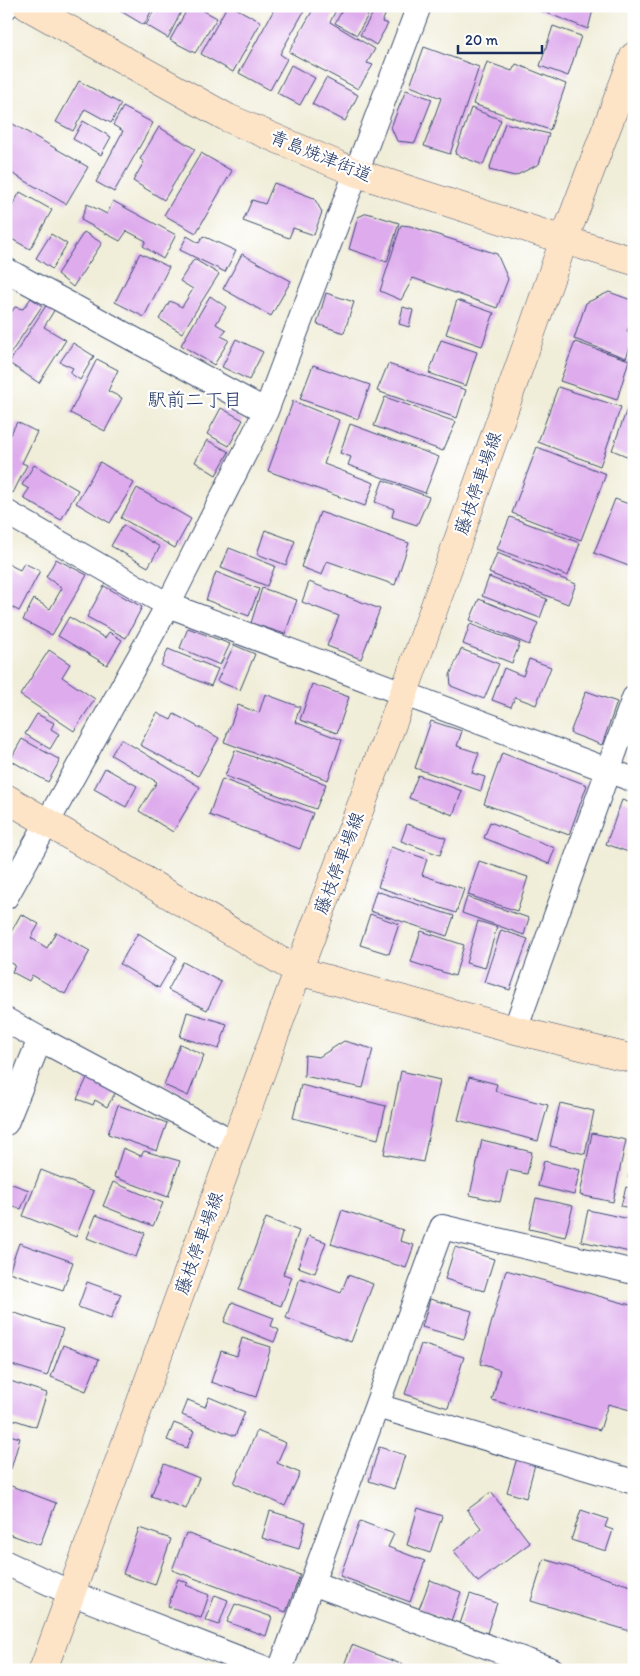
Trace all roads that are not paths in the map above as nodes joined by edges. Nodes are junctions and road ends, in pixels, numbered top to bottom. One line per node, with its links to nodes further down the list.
1 (27, 6): 4 (main road, 青島焼津街道)
2 (412, 9): 4 (street)
3 (634, 56): 5 (main road, 藤枝停車場線)
4 (357, 173): 5 (main road, 青島焼津街道); 8 (street)
5 (564, 240): 6 (main road, 青島焼津街道); 11 (main road, 藤枝停車場線)
6 (634, 261)
7 (6, 270): 8 (street)
8 (266, 411): 10 (street)
9 (6, 512): 10 (street)
10 (168, 605): 11 (street); 16 (street)
11 (404, 693): 13 (street); 18 (main road, 藤枝停車場線)
12 (634, 698): 13 (street)
13 (608, 769): 14 (street); 20 (street)
14 (634, 780)
15 (6, 798): 16 (main road)
16 (48, 823): 17 (street); 18 (main road)
17 (6, 897)
18 (298, 971): 20 (main road); 24 (main road, 藤枝停車場線)
19 (6, 1020): 21 (street)
20 (515, 1030): 22 (main road)
21 (40, 1039): 23 (street); 24 (street)
22 (634, 1059)
23 (6, 1124)
24 (235, 1143): 30 (main road, 藤枝停車場線)
25 (634, 1272): 26 (street)
26 (377, 1406): 27 (street); 29 (street)
27 (634, 1482)
28 (6, 1563): 30 (street)
29 (312, 1584): 33 (street); 34 (street)
30 (71, 1592): 31 (main road, 藤枝停車場線); 32 (street)
31 (43, 1670)
32 (269, 1670)
33 (280, 1670)
34 (552, 1670)

